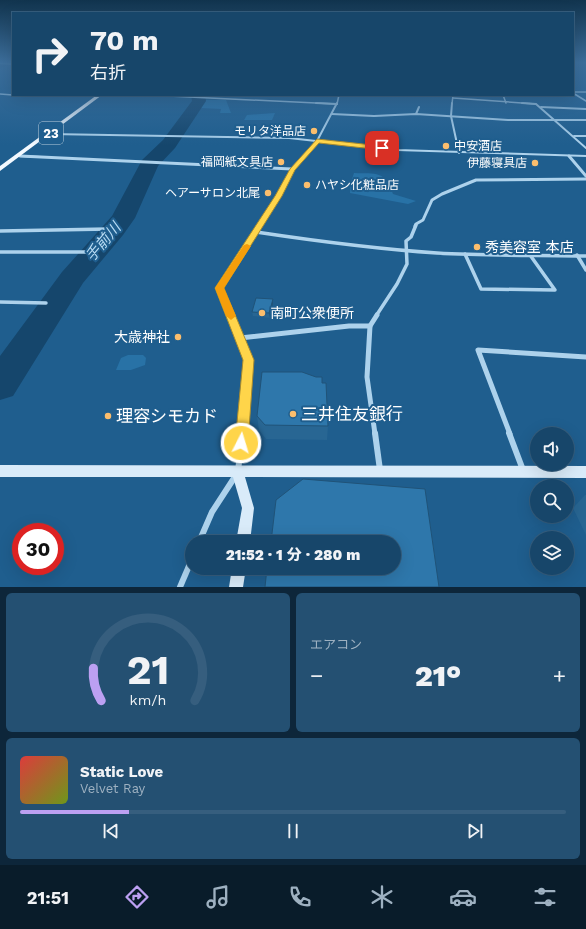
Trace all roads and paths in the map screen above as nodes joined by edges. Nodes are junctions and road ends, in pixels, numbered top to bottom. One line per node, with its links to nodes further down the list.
1 (586, 92): 2 (street)
2 (574, 93)
3 (0, 94): 5 (street)
4 (574, 94): 11 (street)
5 (12, 95)
6 (99, 96): 22 (main road, 23)
7 (164, 96): 13 (street)
8 (339, 96): 13 (street)
9 (453, 96): 12 (street); 19 (street)
10 (503, 96): 12 (street)
11 (586, 101)
12 (506, 103): 15 (street)
13 (337, 104): 17 (street)
14 (419, 107): 18 (street)
15 (541, 107): 16 (street); 20 (street)
16 (586, 109)
17 (332, 114): 18 (street); 25 (street)
18 (416, 114): 19 (street)
19 (451, 116): 20 (street); 27 (street)
20 (555, 119): 21 (street); 23 (street)
21 (586, 120)
22 (50, 134): 25 (street); 28 (main road, 23)
23 (574, 136): 24 (street); 26 (street)
24 (586, 136)
25 (317, 141): 27 (street); 31 (street)
26 (586, 148)
27 (459, 153): 29 (street)
28 (19, 156): 31 (street); 32 (main road, 23)
29 (569, 156): 30 (street); 33 (street)
30 (586, 156)
31 (292, 169): 37 (street)
32 (0, 170)
33 (586, 176)
34 (586, 180): 38 (street)
35 (108, 229): 36 (street)
36 (0, 231)
37 (256, 232): 38 (street); 49 (street)
38 (407, 250): 41 (street); 48 (street)
39 (0, 252): 40 (street)
40 (87, 252)
41 (466, 254): 42 (street); 42 (street)
42 (530, 255): 43 (street)
43 (577, 255): 44 (street); 45 (street)
44 (586, 256)
45 (586, 270)
46 (0, 302): 47 (street)
47 (46, 303)
48 (370, 326): 49 (street); 52 (street)
49 (240, 338): 54 (street)
50 (586, 357): 53 (street)
51 (0, 471): 54 (street)
52 (380, 471): 53 (street); 54 (street)
53 (523, 471): 55 (street)
54 (238, 472): 56 (street); 57 (street)
55 (586, 472)
56 (202, 535)
57 (244, 535)
58 (185, 575): 60 (street)
59 (238, 575): 61 (street)
60 (180, 587)
61 (236, 587)

